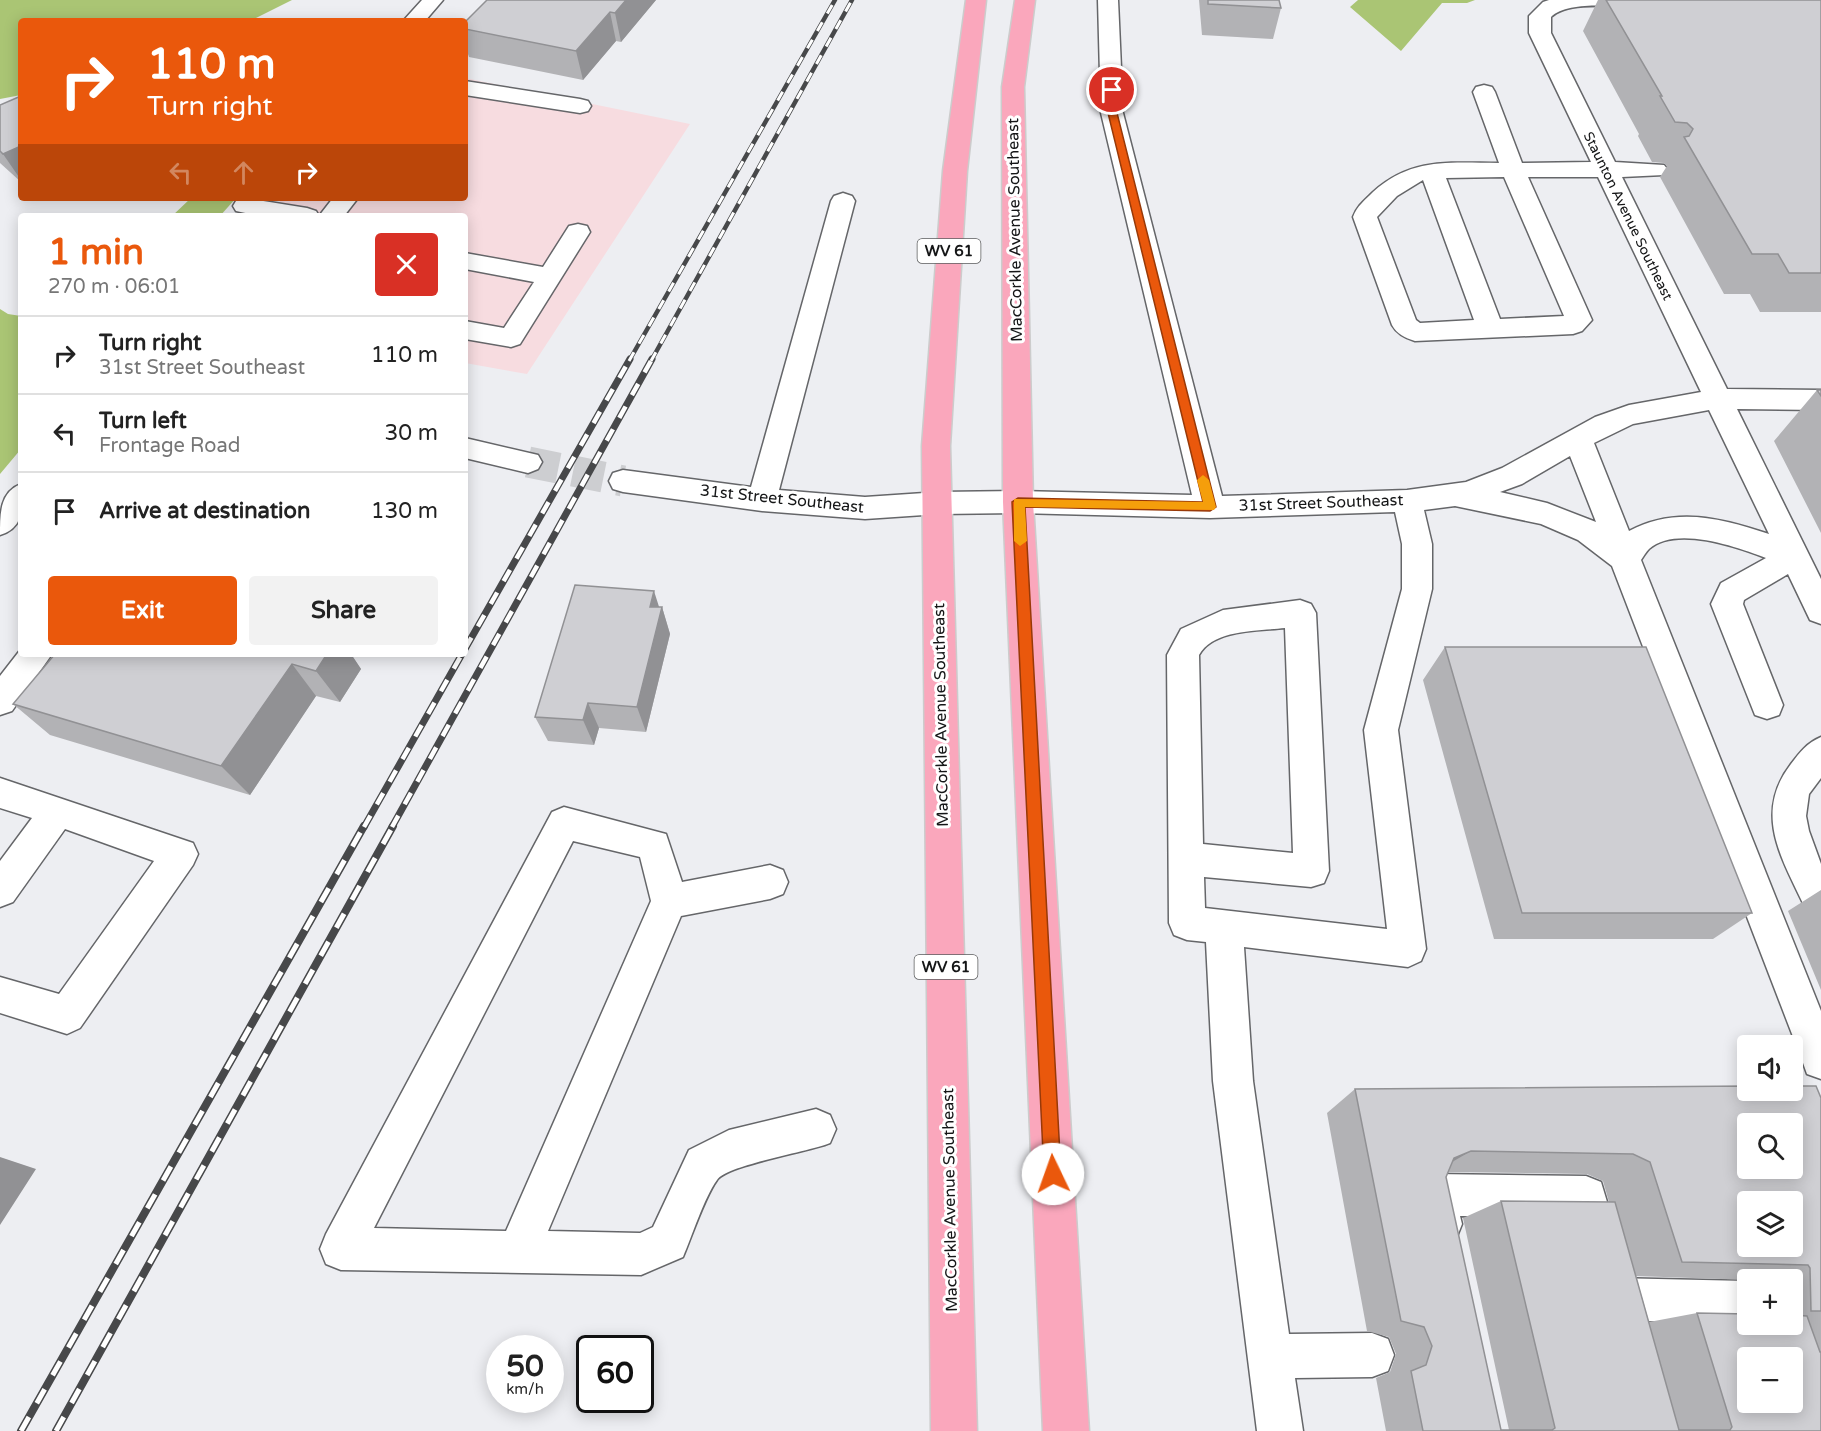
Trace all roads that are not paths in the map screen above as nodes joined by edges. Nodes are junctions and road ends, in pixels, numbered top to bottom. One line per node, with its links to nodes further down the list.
1 (434, 0): 6 (street)
2 (976, 0): 35 (main road, MacCorkle Avenue Southeast / WV 61)
3 (1026, 0): 34 (main road, MacCorkle Avenue Southeast)
4 (1108, 0): 36 (street)
5 (1663, 1): 10 (street, Staunton Avenue Southeast)
6 (417, 18)
7 (468, 88): 9 (street)
8 (1484, 92): 11 (street)
9 (580, 106)
10 (1605, 169): 11 (street); 12 (street); 24 (street, Staunton Avenue Southeast)
11 (1513, 170): 13 (street); 22 (street)
12 (1656, 170)
13 (1432, 171): 22 (street); 22 (street)
14 (344, 201): 18 (street)
15 (843, 201): 32 (street)
16 (244, 207): 17 (street)
17 (286, 213)
18 (334, 213)
19 (578, 232): 21 (street)
20 (468, 262): 21 (street)
21 (549, 276): 23 (street)
22 (1490, 329)
23 (468, 331)
24 (1716, 399): 25 (street, 31st Street Southeast); 26 (street, 31st Street Southeast); 38 (street, Staunton Avenue Southeast)
25 (1821, 400)
26 (1578, 439): 30 (street, 31st Street Southeast); 39 (street)
27 (468, 449): 28 (street)
28 (528, 462)
29 (623, 481): 32 (street, 31st Street Southeast)
30 (1448, 495): 33 (street, 31st Street Southeast); 39 (street)
31 (18, 499): 37 (street)
32 (762, 500): 35 (street, 31st Street Southeast)
33 (1407, 501): 36 (street, 31st Street Southeast); 52 (street)
34 (1018, 502): 35 (street, 31st Street Southeast); 36 (street, 31st Street Southeast); 62 (main road, MacCorkle Avenue Southeast)
35 (939, 503): 61 (main road, MacCorkle Avenue Southeast / WV 61)
36 (1210, 507)
37 (0, 524)
38 (1794, 556): 39 (street); 40 (street, Staunton Avenue Southeast); 43 (street)
39 (1625, 559): 54 (street)
40 (1821, 611)
41 (33, 657): 42 (street)
42 (4, 690)
43 (1767, 705)
44 (1821, 752): 51 (street)
45 (0, 793): 46 (street)
46 (58, 811): 49 (street); 53 (street)
47 (1186, 859): 47 (street); 52 (street)
48 (770, 882): 50 (street)
49 (0, 890)
50 (669, 901): 56 (street); 56 (street)
51 (1821, 902)
52 (1224, 927): 60 (street)
53 (0, 995)
54 (1821, 1060)
55 (816, 1129): 56 (street)
56 (518, 1252)
57 (1449, 1262): 58 (street)
58 (1737, 1304)
59 (1372, 1355): 60 (street)
60 (1270, 1356): 63 (street)
61 (954, 1431)
62 (1066, 1431)
63 (1280, 1431)

